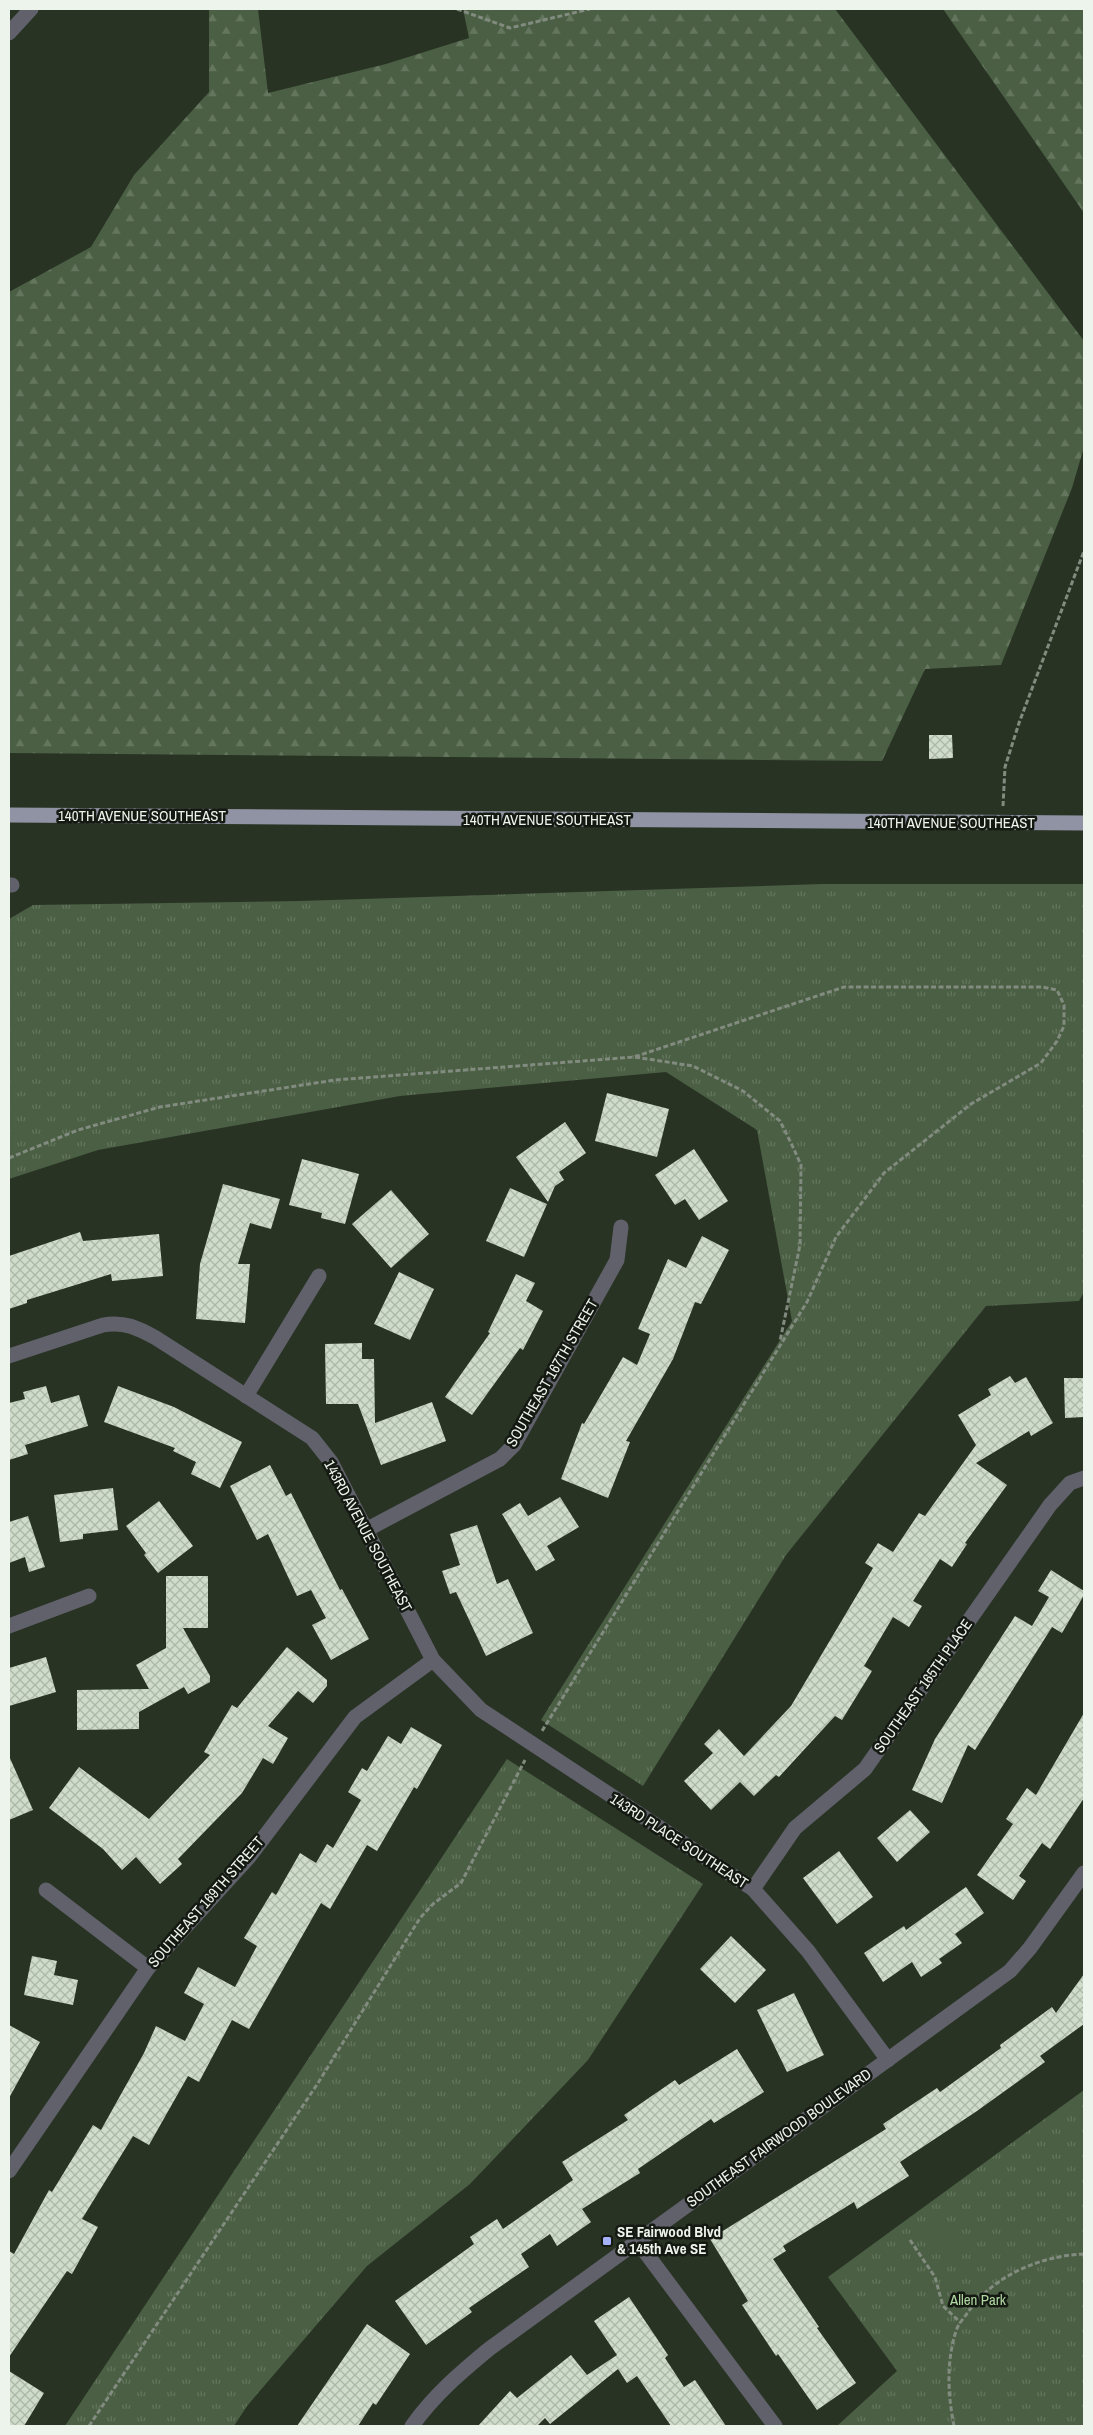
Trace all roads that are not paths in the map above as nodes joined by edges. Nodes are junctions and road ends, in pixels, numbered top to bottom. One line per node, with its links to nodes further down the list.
1 (31, 9): 2 (street)
2 (9, 33)
3 (9, 815): 4 (main road, 140TH AVENUE SOUTHEAST)
4 (1084, 823)
5 (621, 1227): 10 (street, SOUTHEAST 167TH STREET)
6 (318, 1276): 8 (street)
7 (9, 1356): 8 (street, 143RD AVENUE SOUTHEAST)
8 (246, 1396): 10 (street, 143RD AVENUE SOUTHEAST)
9 (1084, 1478): 15 (street, SOUTHEAST 165TH PLACE)
10 (366, 1530): 13 (street, 143RD AVENUE SOUTHEAST)
11 (89, 1596): 12 (street)
12 (9, 1626)
13 (433, 1660): 15 (street, 143RD PLACE SOUTHEAST); 17 (street, SOUTHEAST 169TH STREET)
14 (1084, 1873): 18 (street, SOUTHEAST FAIRWOOD BOULEVARD)
15 (753, 1889): 18 (street, 143RD PLACE SOUTHEAST)
16 (46, 1890): 17 (street)
17 (148, 1968): 19 (street, SOUTHEAST 169TH STREET)
18 (888, 2060): 20 (street, SOUTHEAST FAIRWOOD BOULEVARD)
19 (9, 2171)
20 (637, 2241): 21 (street, SOUTHEAST FAIRWOOD BOULEVARD); 22 (street)
21 (412, 2426)
22 (775, 2426)

